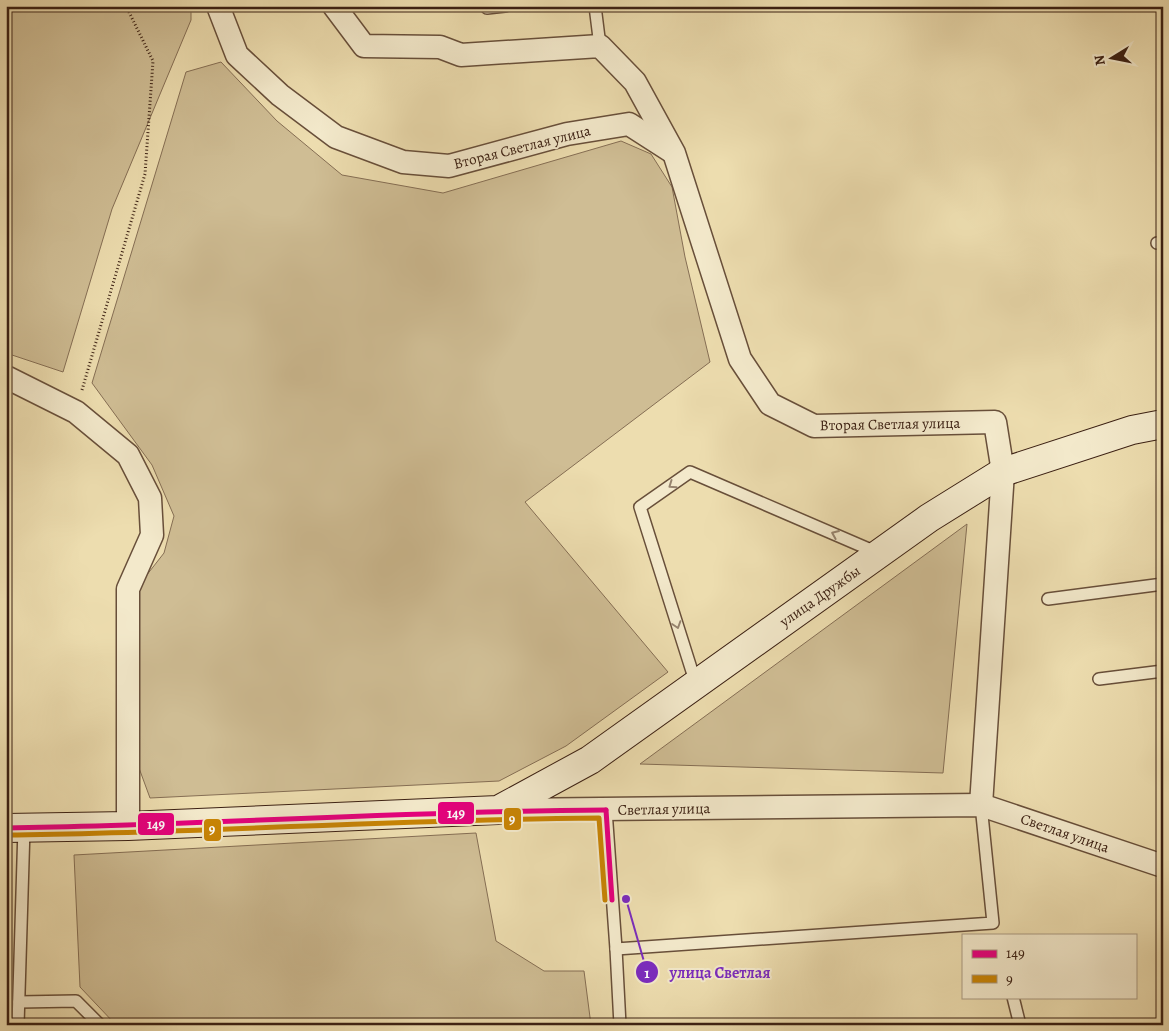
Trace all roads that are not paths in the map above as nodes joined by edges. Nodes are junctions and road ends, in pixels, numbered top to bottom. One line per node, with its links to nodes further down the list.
1 (218, 6): 7 (street, Вторая Светлая улица)
2 (334, 6): 6 (street)
3 (487, 6): 4 (lane)
4 (505, 6)
5 (595, 6): 6 (lane)
6 (600, 46): 7 (street, Вторая Светлая улица)
7 (674, 153): 10 (street, Вторая Светлая улица)
8 (6, 377): 20 (street)
9 (1163, 424): 10 (street, улица Дружбы)
10 (1003, 472): 11 (street, улица Дружбы); 17 (street)
11 (880, 553): 16 (street, улица Дружбы); 16 (lane, one-way to 16)
12 (1163, 584): 13 (lane)
13 (1048, 599)
14 (1163, 671): 15 (lane)
15 (1099, 679)
16 (696, 684): 18 (street, улица Дружбы)
17 (981, 805): 19 (street, Светлая улица); 22 (street, Светлая улица); 23 (lane)
18 (498, 810): 19 (street, Светлая улица); 20 (street, Светлая улица)
19 (606, 810): 25 (lane)
20 (128, 826): 21 (street, Светлая улица)
21 (15, 828): 27 (lane)
22 (1163, 866)
23 (993, 923): 24 (lane); 25 (lane)
24 (996, 934)
25 (616, 949): 30 (lane)
26 (1013, 998): 31 (lane)
27 (19, 1002): 28 (lane); 29 (lane)
28 (18, 1025)
29 (100, 1025)
30 (620, 1025)
31 (1020, 1025)

